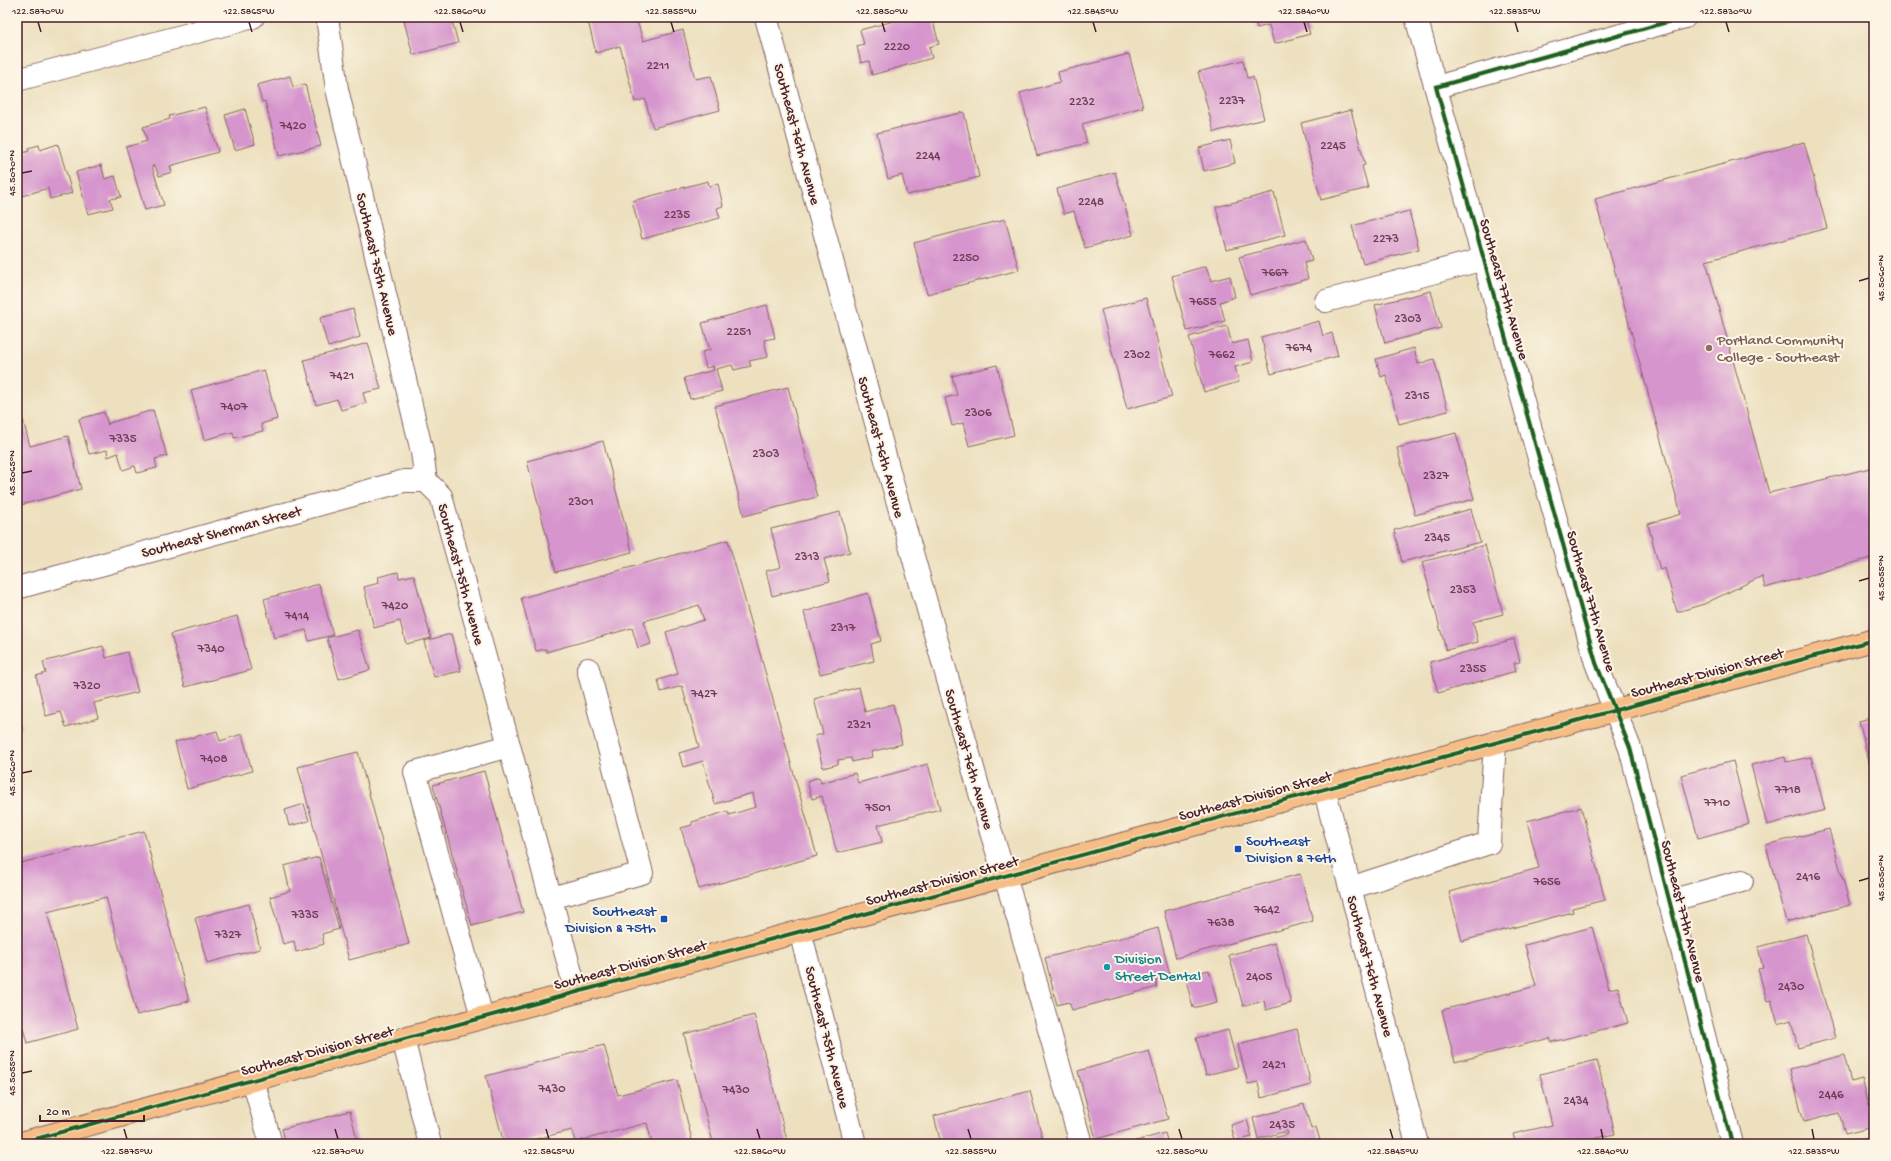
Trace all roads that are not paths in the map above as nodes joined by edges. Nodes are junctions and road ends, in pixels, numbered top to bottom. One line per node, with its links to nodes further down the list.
1 (253, 17): 6 (street)
2 (327, 17): 10 (street, Southeast 75th Avenue)
3 (766, 17): 18 (street, Southeast 76th Avenue)
4 (1416, 17): 7 (street, Southeast 77th Avenue)
5 (1685, 17): 7 (street)
6 (17, 80)
7 (1436, 87): 8 (street, Southeast 77th Avenue)
8 (1484, 259): 9 (street); 14 (street, Southeast 77th Avenue)
9 (1326, 301)
10 (426, 481): 11 (street, Southeast Sherman Street); 16 (street, Southeast 75th Avenue)
11 (17, 588)
12 (1874, 640): 14 (main road, Southeast Division Street)
13 (588, 669): 21 (street)
14 (1614, 710): 15 (main road, Southeast Division Street); 22 (street, Southeast 77th Avenue)
15 (1495, 742): 17 (main road, Southeast Division Street); 20 (street)
16 (509, 746): 21 (street, Southeast 75th Avenue); 25 (street)
17 (1324, 788): 18 (main road, Southeast Division Street); 20 (street, Southeast 76th Avenue)
18 (1005, 875): 23 (main road, Southeast Division Street); 33 (street, Southeast 76th Avenue)
19 (1742, 881): 22 (street)
20 (1350, 888): 34 (street, Southeast 76th Avenue)
21 (551, 898): 24 (street, Southeast 75th Avenue)
22 (1669, 901): 35 (street, Southeast 77th Avenue)
23 (800, 931): 24 (main road, Southeast Division Street); 32 (street, Southeast 75th Avenue)
24 (576, 991): 25 (main road, Southeast Division Street)
25 (482, 1017): 26 (main road, Southeast Division Street)
26 (403, 1039): 27 (main road, Southeast Division Street); 31 (street)
27 (253, 1080): 28 (main road, Southeast Division Street); 30 (street)
28 (50, 1140): 29 (main road, Southeast Division Street)
29 (17, 1144)
30 (271, 1144)
31 (430, 1144)
32 (855, 1144)
33 (1081, 1144)
34 (1417, 1144)
35 (1732, 1144)

